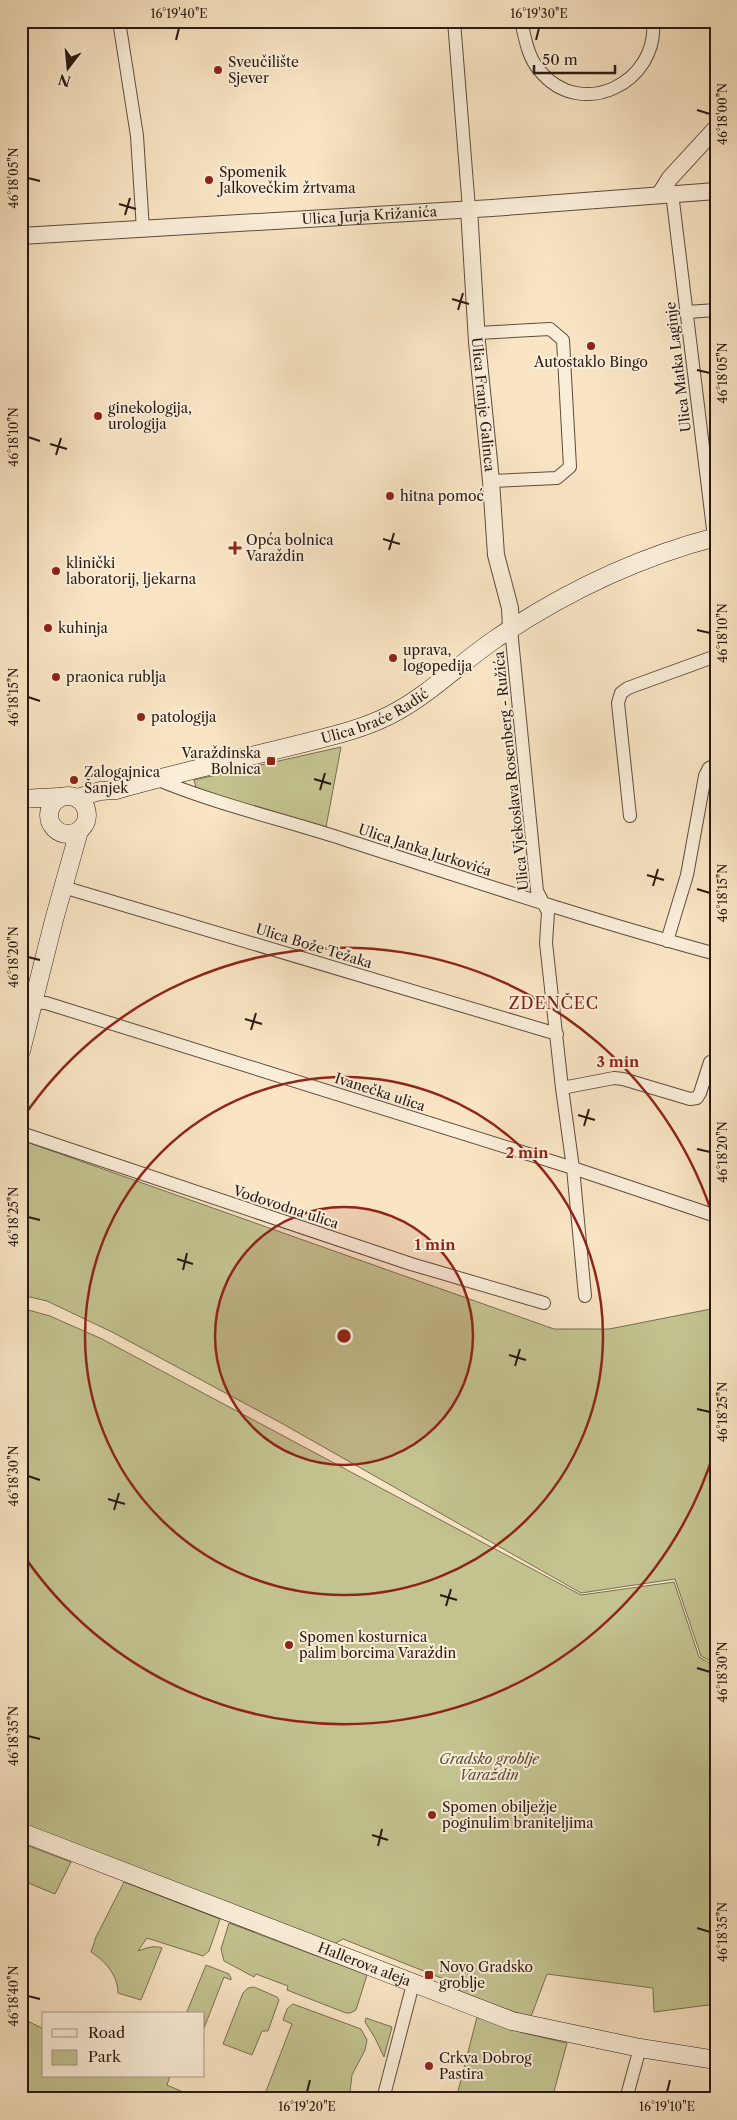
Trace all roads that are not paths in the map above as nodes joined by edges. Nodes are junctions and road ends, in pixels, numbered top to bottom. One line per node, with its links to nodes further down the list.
1 (119, 21): 9 (street)
2 (454, 21): 8 (street)
3 (522, 21): 4 (street)
4 (653, 21)
5 (716, 128): 7 (street)
6 (716, 191): 7 (street, Ulica Jurja Križanića)
7 (666, 194): 8 (street, Ulica Jurja Križanića); 12 (street, Ulica Matka Laginje)
8 (469, 209): 9 (street, Ulica Jurja Križanića); 13 (street, Ulica Franje Galinca)
9 (143, 230): 10 (street, Ulica Jurja Križanića)
10 (21, 236)
11 (716, 310): 12 (street)
12 (687, 312): 15 (street, Ulica Matka Laginje)
13 (477, 332): 14 (street, Ulica Franje Galinca); 14 (street)
14 (491, 481): 16 (street, Ulica Franje Galinca)
15 (715, 537): 16 (main road, Ulica braće Radić)
16 (511, 629): 19 (main road, Ulica braće Radić); 28 (street, Ulica Vjekoslava Rosenberg - Ružića)
17 (716, 656): 24 (street)
18 (716, 765): 29 (street)
19 (156, 778): 20 (main road, Ulica braće Radić); 28 (street, Ulica Janka Jurkovića)
20 (116, 790): 21 (main road, Ulica braće Radić); 25 (main road, Ulica braće Radić)
21 (68, 798): 22 (main road, Ulica braće Radić); 25 (main road); 26 (main road)
22 (21, 799)
23 (21, 806): 26 (main road)
24 (630, 816)
25 (83, 824): 26 (main road); 27 (main road)
26 (52, 826): 27 (main road)
27 (65, 879): 31 (main road); 32 (street, Ulica Bože Težaka)
28 (542, 902): 29 (street, Ulica Janka Jurkovića); 32 (street, Ulica Vjekoslava Rosenberg - Ružića)
29 (667, 941): 30 (street, Ulica Janka Jurkovića)
30 (716, 954)
31 (28, 1001): 33 (main road); 37 (street, Ivanečka ulica)
32 (557, 1034): 35 (street, Ulica Vjekoslava Rosenberg - Ružića)
33 (21, 1051)
34 (710, 1062): 35 (street)
35 (562, 1088): 37 (street, Ulica Vjekoslava Rosenberg - Ružića)
36 (21, 1133): 40 (street, Vodovodna ulica)
37 (574, 1168): 38 (street, Ivanečka ulica); 39 (street, Ulica Vjekoslava Rosenberg - Ružića)
38 (716, 1216)
39 (585, 1296)
40 (544, 1303)
41 (21, 1832): 42 (main road, Hallerova aleja)
42 (413, 1984): 43 (main road, Hallerova aleja); 45 (street)
43 (640, 2048): 44 (main road, Hallerova aleja); 46 (street)
44 (716, 2060)
45 (383, 2099)
46 (626, 2099)

